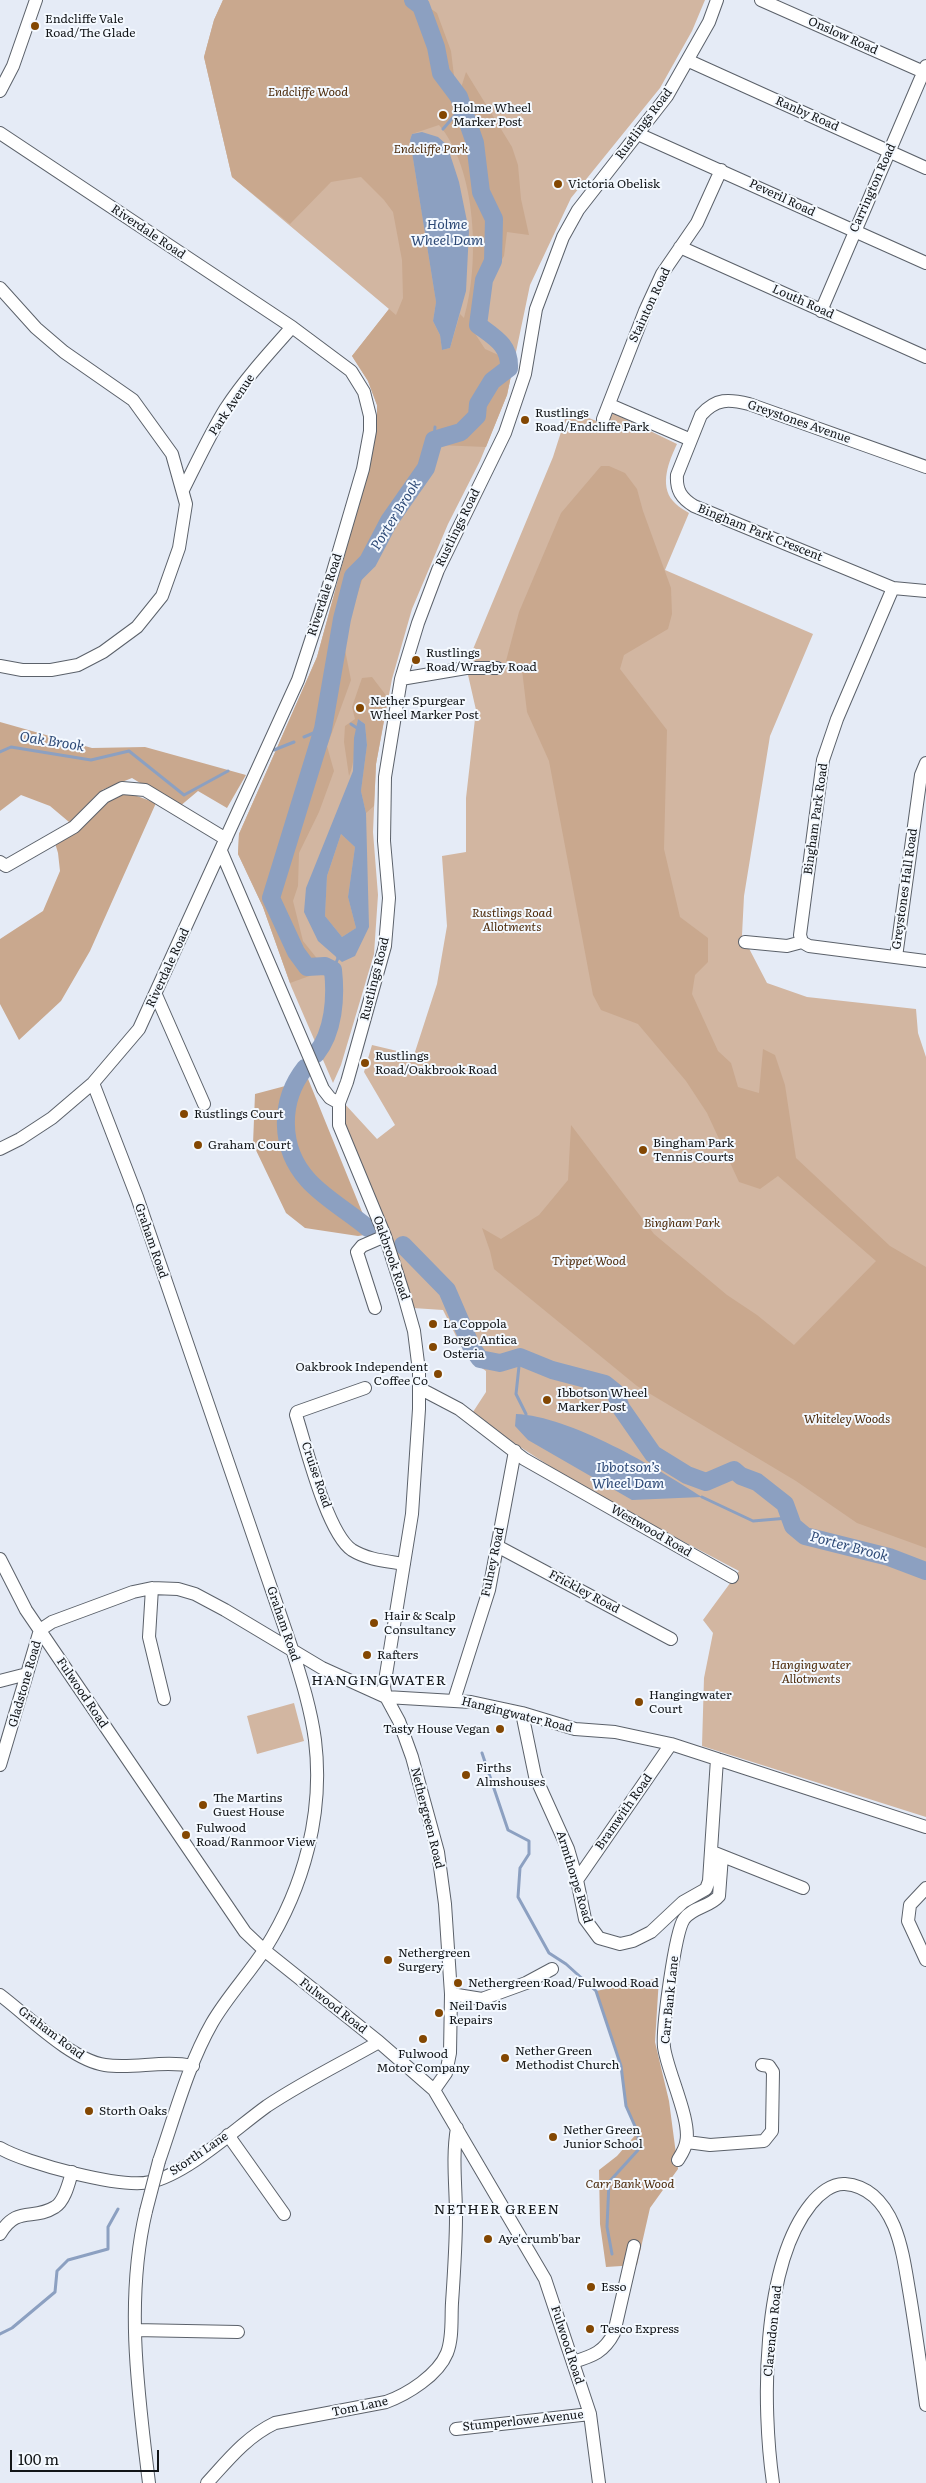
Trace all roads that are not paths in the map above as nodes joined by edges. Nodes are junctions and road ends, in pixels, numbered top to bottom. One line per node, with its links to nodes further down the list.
1 (36, 0): 6 (street)
2 (717, 0): 4 (street, Rustlings Road)
3 (760, 0): 5 (street, Onslow Road)
4 (689, 61): 8 (street, Rustlings Road); 9 (street, Ranby Road)
5 (925, 70): 9 (street, Carrington Road)
6 (0, 91)
7 (0, 133): 17 (street, Riverdale Road)
8 (638, 134): 11 (street, Peveril Road); 28 (street, Rustlings Road)
9 (889, 151): 10 (street, Ranby Road); 12 (street, Carrington Road)
10 (926, 168)
11 (721, 170): 12 (street, Peveril Road); 13 (street, Stainton Road)
12 (854, 231): 14 (street, Peveril Road); 16 (street, Carrington Road)
13 (680, 247): 16 (street, Louth Road); 19 (street, Stainton Road)
14 (926, 263)
15 (0, 288): 23 (street)
16 (821, 310): 18 (street, Louth Road)
17 (292, 327): 23 (street, Park Avenue); 30 (street, Riverdale Road)
18 (926, 357)
19 (610, 404): 20 (street, Stainton Road); 21 (street)
20 (603, 419)
21 (691, 440): 22 (street, Greystones Avenue); 24 (street, Bingham Park Crescent)
22 (926, 467)
23 (183, 490): 26 (street)
24 (893, 588): 25 (street, Bingham Park Crescent); 34 (street, Bingham Park Road)
25 (926, 591)
26 (0, 666)
27 (497, 668): 28 (street)
28 (401, 679): 39 (street, Rustlings Road)
29 (926, 763): 35 (street, Greystones Hall Road)
30 (226, 839): 31 (street, Riverdale Road); 32 (street)
31 (221, 851): 37 (street, Riverdale Road); 39 (street)
32 (0, 862)
33 (745, 942): 34 (street)
34 (802, 942): 35 (street)
35 (896, 957): 36 (street)
36 (926, 961)
37 (156, 995): 38 (street, Riverdale Road); 40 (street)
38 (93, 1082): 41 (street, Riverdale Road); 54 (street, Graham Road)
39 (339, 1103): 42 (street, Oakbrook Road)
40 (204, 1104)
41 (0, 1149)
42 (385, 1236): 43 (street); 45 (street, Oakbrook Road)
43 (376, 1308)
44 (365, 1388): 49 (street, Cruise Road)
45 (419, 1388): 46 (street, Westwood Road); 49 (street, Oakbrook Road)
46 (515, 1451): 47 (street, Fulney Road); 50 (street, Westwood Road)
47 (496, 1552): 53 (street, Frickley Road); 59 (street, Fulney Road)
48 (0, 1559): 52 (street, Fulwood Road)
49 (404, 1564): 57 (street, Oakbrook Road)
50 (732, 1577)
51 (152, 1588): 52 (street, Hangingwater Road); 54 (street, Hangingwater Road); 58 (street)
52 (40, 1630): 55 (street, Gladstone Road); 69 (street, Fulwood Road)
53 (671, 1639)
54 (293, 1652): 57 (street, Hangingwater Road); 69 (street, Graham Road)
55 (27, 1674): 56 (street); 63 (street, Gladstone Road)
56 (0, 1681)
57 (386, 1697): 59 (street, Hangingwater Road); 72 (street, Nethergreen Road)
58 (164, 1699)
59 (454, 1700): 60 (street, Hangingwater Road)
60 (522, 1713): 61 (street, Hangingwater Road); 66 (street, Armthorpe Road)
61 (671, 1744): 62 (street, Hangingwater Road); 66 (street, Bramwith Road)
62 (717, 1759): 64 (street, Hangingwater Road); 65 (street, Armthorpe Road)
63 (0, 1765)
64 (926, 1827)
65 (716, 1853): 66 (street, Armthorpe Road); 67 (street); 80 (street, Carr Bank Lane)
66 (577, 1880)
67 (803, 1888)
68 (926, 1888): 70 (street)
69 (264, 1950): 74 (street, Fulwood Road); 76 (street, Graham Road)
70 (926, 1960)
71 (552, 1969): 72 (street)
72 (451, 1994): 77 (street, Nethergreen Road)
73 (0, 1995): 76 (street, Graham Road)
74 (379, 2042): 77 (street, Fulwood Road); 79 (street, Storth Lane)
75 (762, 2065): 80 (street)
76 (193, 2066): 89 (street, bridge)
77 (434, 2090): 78 (street, Fulwood Road)
78 (458, 2128): 82 (street, Fulwood Road); 84 (street, Tom Lane)
79 (228, 2135): 85 (street, Storth Lane); 86 (street)
80 (687, 2142): 83 (street)
81 (0, 2148): 85 (street, Storth Lane)
82 (474, 2157): 84 (street); 91 (street, Fulwood Road)
83 (678, 2160)
84 (455, 2163): 96 (street, Tom Lane)
85 (72, 2172): 87 (street)
86 (284, 2214)
87 (0, 2234)
88 (634, 2246): 91 (street)
89 (135, 2330): 90 (street); 95 (street)
90 (238, 2332)
91 (573, 2362): 93 (street, Fulwood Road)
92 (926, 2405): 98 (street, Clarendon Road)
93 (590, 2414): 94 (street, Stumperlowe Avenue); 97 (street, Fulwood Road)
94 (456, 2429)
95 (150, 2483)
96 (207, 2483)
97 (598, 2483)
98 (773, 2483)

